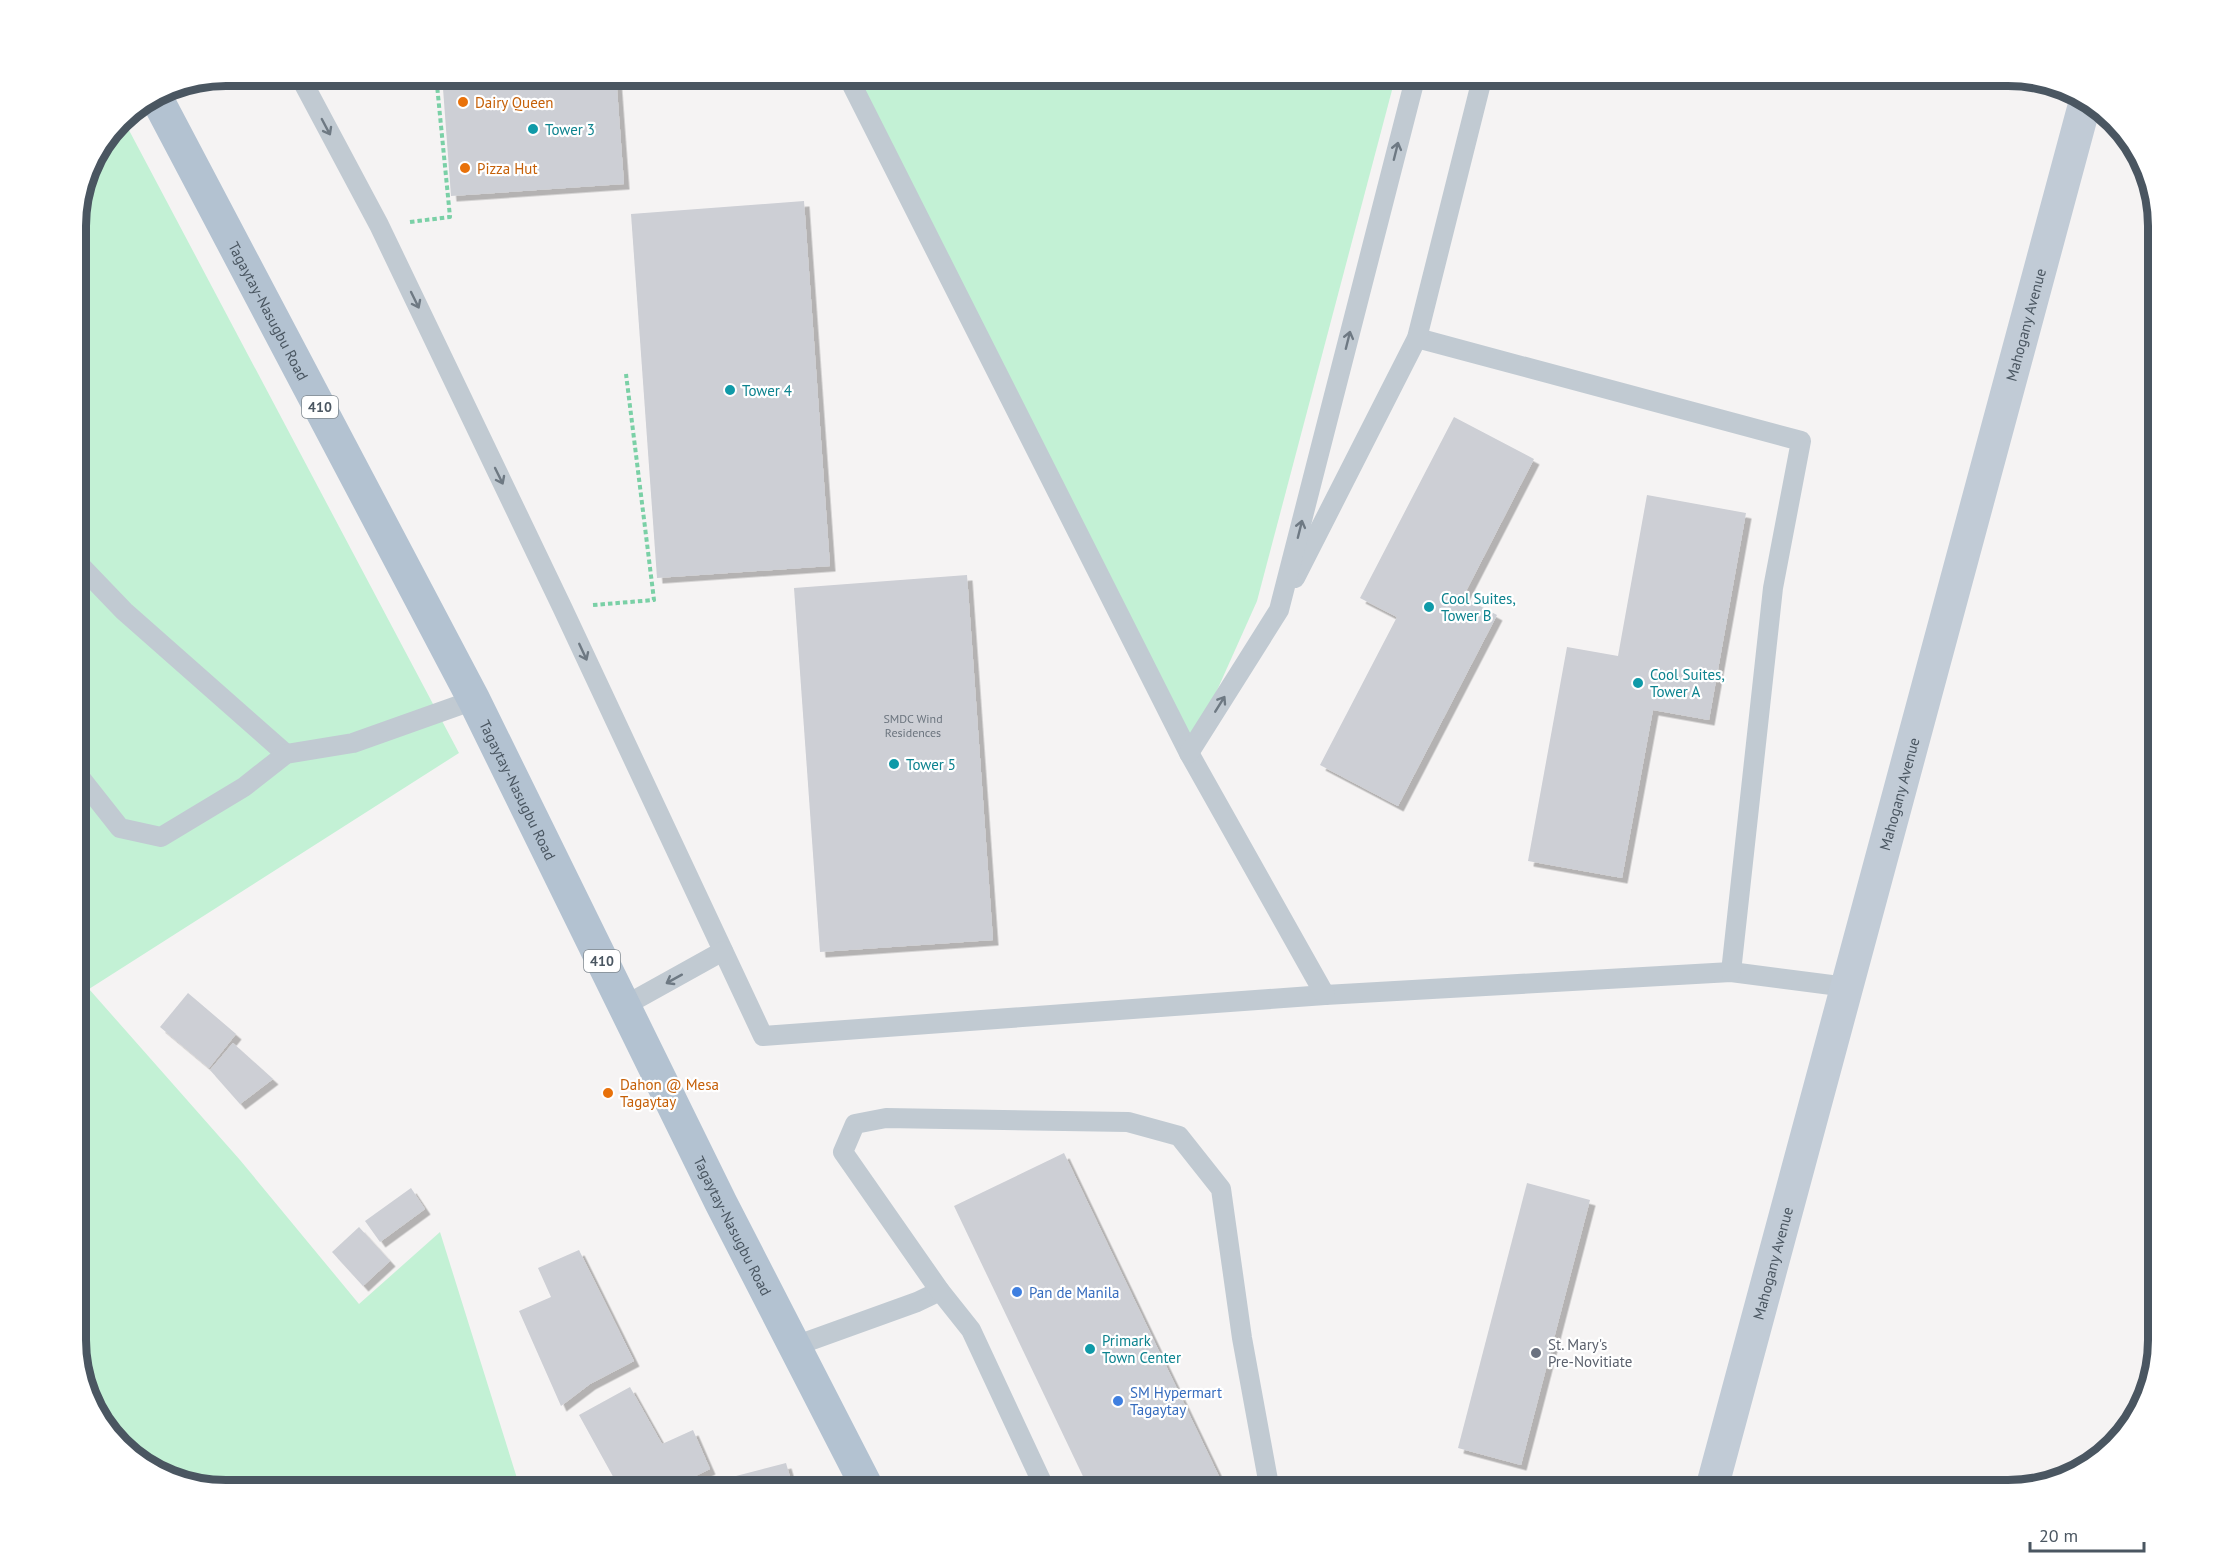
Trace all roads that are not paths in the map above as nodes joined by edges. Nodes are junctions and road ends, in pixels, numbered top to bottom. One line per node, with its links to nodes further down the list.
1 (304, 86): 14 (lane, one-way to 14)
2 (853, 86): 11 (lane)
3 (1413, 86): 9 (lane, one-way to 3)
4 (1480, 86): 7 (lane)
5 (159, 102): 10 (main road, Tagaytay-Nasugbu Road / 410)
6 (2084, 107): 16 (main road, Mahogany Avenue)
7 (1417, 338): 9 (lane); 15 (lane)
8 (86, 571): 12 (lane)
9 (1279, 610): 11 (lane, one-way to 9)
10 (474, 700): 12 (lane); 18 (main road, Tagaytay-Nasugbu Road / 410)
11 (1189, 753): 17 (lane)
12 (286, 754): 13 (lane)
13 (86, 785)
14 (723, 951): 17 (lane); 18 (lane, one-way to 18)
15 (1731, 972): 16 (lane); 17 (lane)
16 (1847, 987): 24 (main road, Mahogany Avenue)
17 (1325, 995)
18 (624, 1006): 20 (main road, Tagaytay-Nasugbu Road / 410)
19 (940, 1291): 20 (lane); 22 (lane); 23 (lane)
20 (795, 1346): 21 (main road, Tagaytay-Nasugbu Road / 410)
21 (863, 1480)
22 (1041, 1480)
23 (1268, 1480)
24 (1714, 1480)

